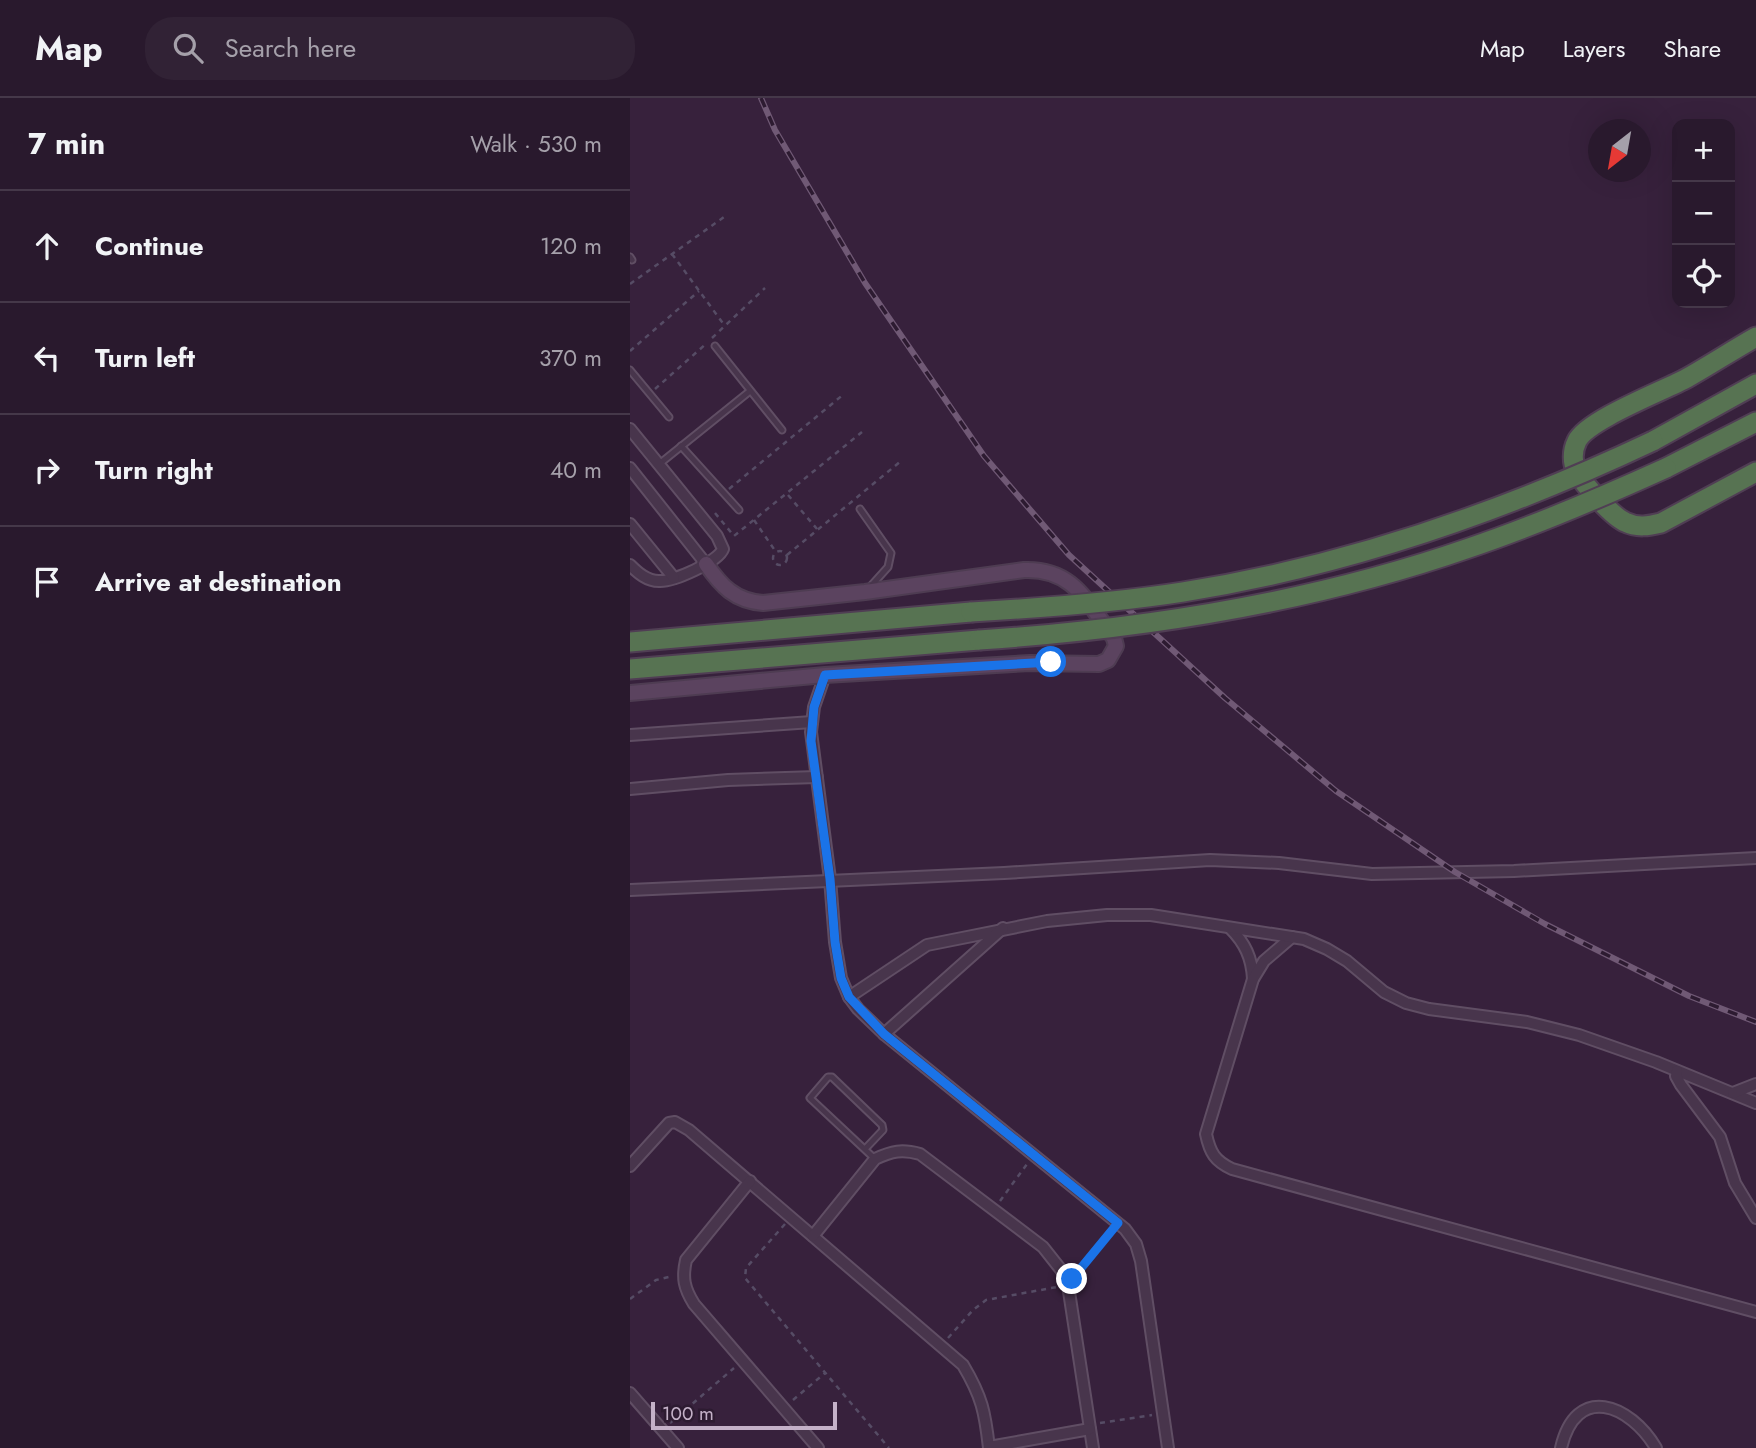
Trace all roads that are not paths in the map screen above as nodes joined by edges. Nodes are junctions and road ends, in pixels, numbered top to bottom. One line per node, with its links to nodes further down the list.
1 (1756, 337): 13 (highway)
2 (715, 346): 5 (lane)
3 (630, 370): 6 (lane)
4 (1756, 384): 21 (highway, bridge)
5 (750, 391): 9 (lane); 10 (lane)
6 (669, 417)
7 (1756, 422): 22 (highway, bridge)
8 (630, 429): 11 (street)
9 (782, 430)
10 (681, 446): 11 (lane); 15 (lane)
11 (658, 465): 17 (street)
12 (630, 468): 17 (street)
13 (1756, 472)
14 (860, 509): 20 (lane)
15 (739, 510)
16 (630, 524): 19 (street)
17 (706, 564): 19 (street); 20 (street)
18 (630, 565): 19 (street)
19 (674, 578)
20 (866, 592): 23 (street)
21 (630, 642)
22 (630, 669)
23 (825, 675): 24 (street); 25 (street)
24 (630, 693)
25 (812, 722): 26 (street); 27 (street)
26 (630, 735)
27 (817, 777): 28 (street); 30 (street)
28 (630, 789)
29 (1756, 858): 30 (street)
30 (830, 879): 31 (street); 36 (street)
31 (630, 890)
32 (1003, 928): 33 (street); 36 (street); 37 (street)
33 (1230, 928): 34 (street); 35 (street)
34 (1292, 937): 35 (street); 38 (street)
35 (1253, 979): 48 (street)
36 (849, 997): 37 (street)
37 (884, 1034): 55 (street)
38 (1677, 1071): 40 (street); 46 (street)
39 (1756, 1084): 40 (street)
40 (1733, 1093): 41 (street)
41 (1756, 1102)
42 (865, 1149): 42 (lane); 43 (lane)
43 (875, 1159): 47 (street); 50 (street)
44 (630, 1166): 45 (street)
45 (750, 1181): 47 (street); 52 (street)
46 (1756, 1218)
47 (813, 1236): 53 (street)
48 (1756, 1312)
49 (630, 1394): 51 (street)
50 (1090, 1427): 53 (street); 54 (street)
51 (678, 1448)
52 (818, 1448)
53 (989, 1448)
54 (1093, 1448)
55 (1168, 1448)
56 (1561, 1448): 57 (street)
57 (1656, 1448)

